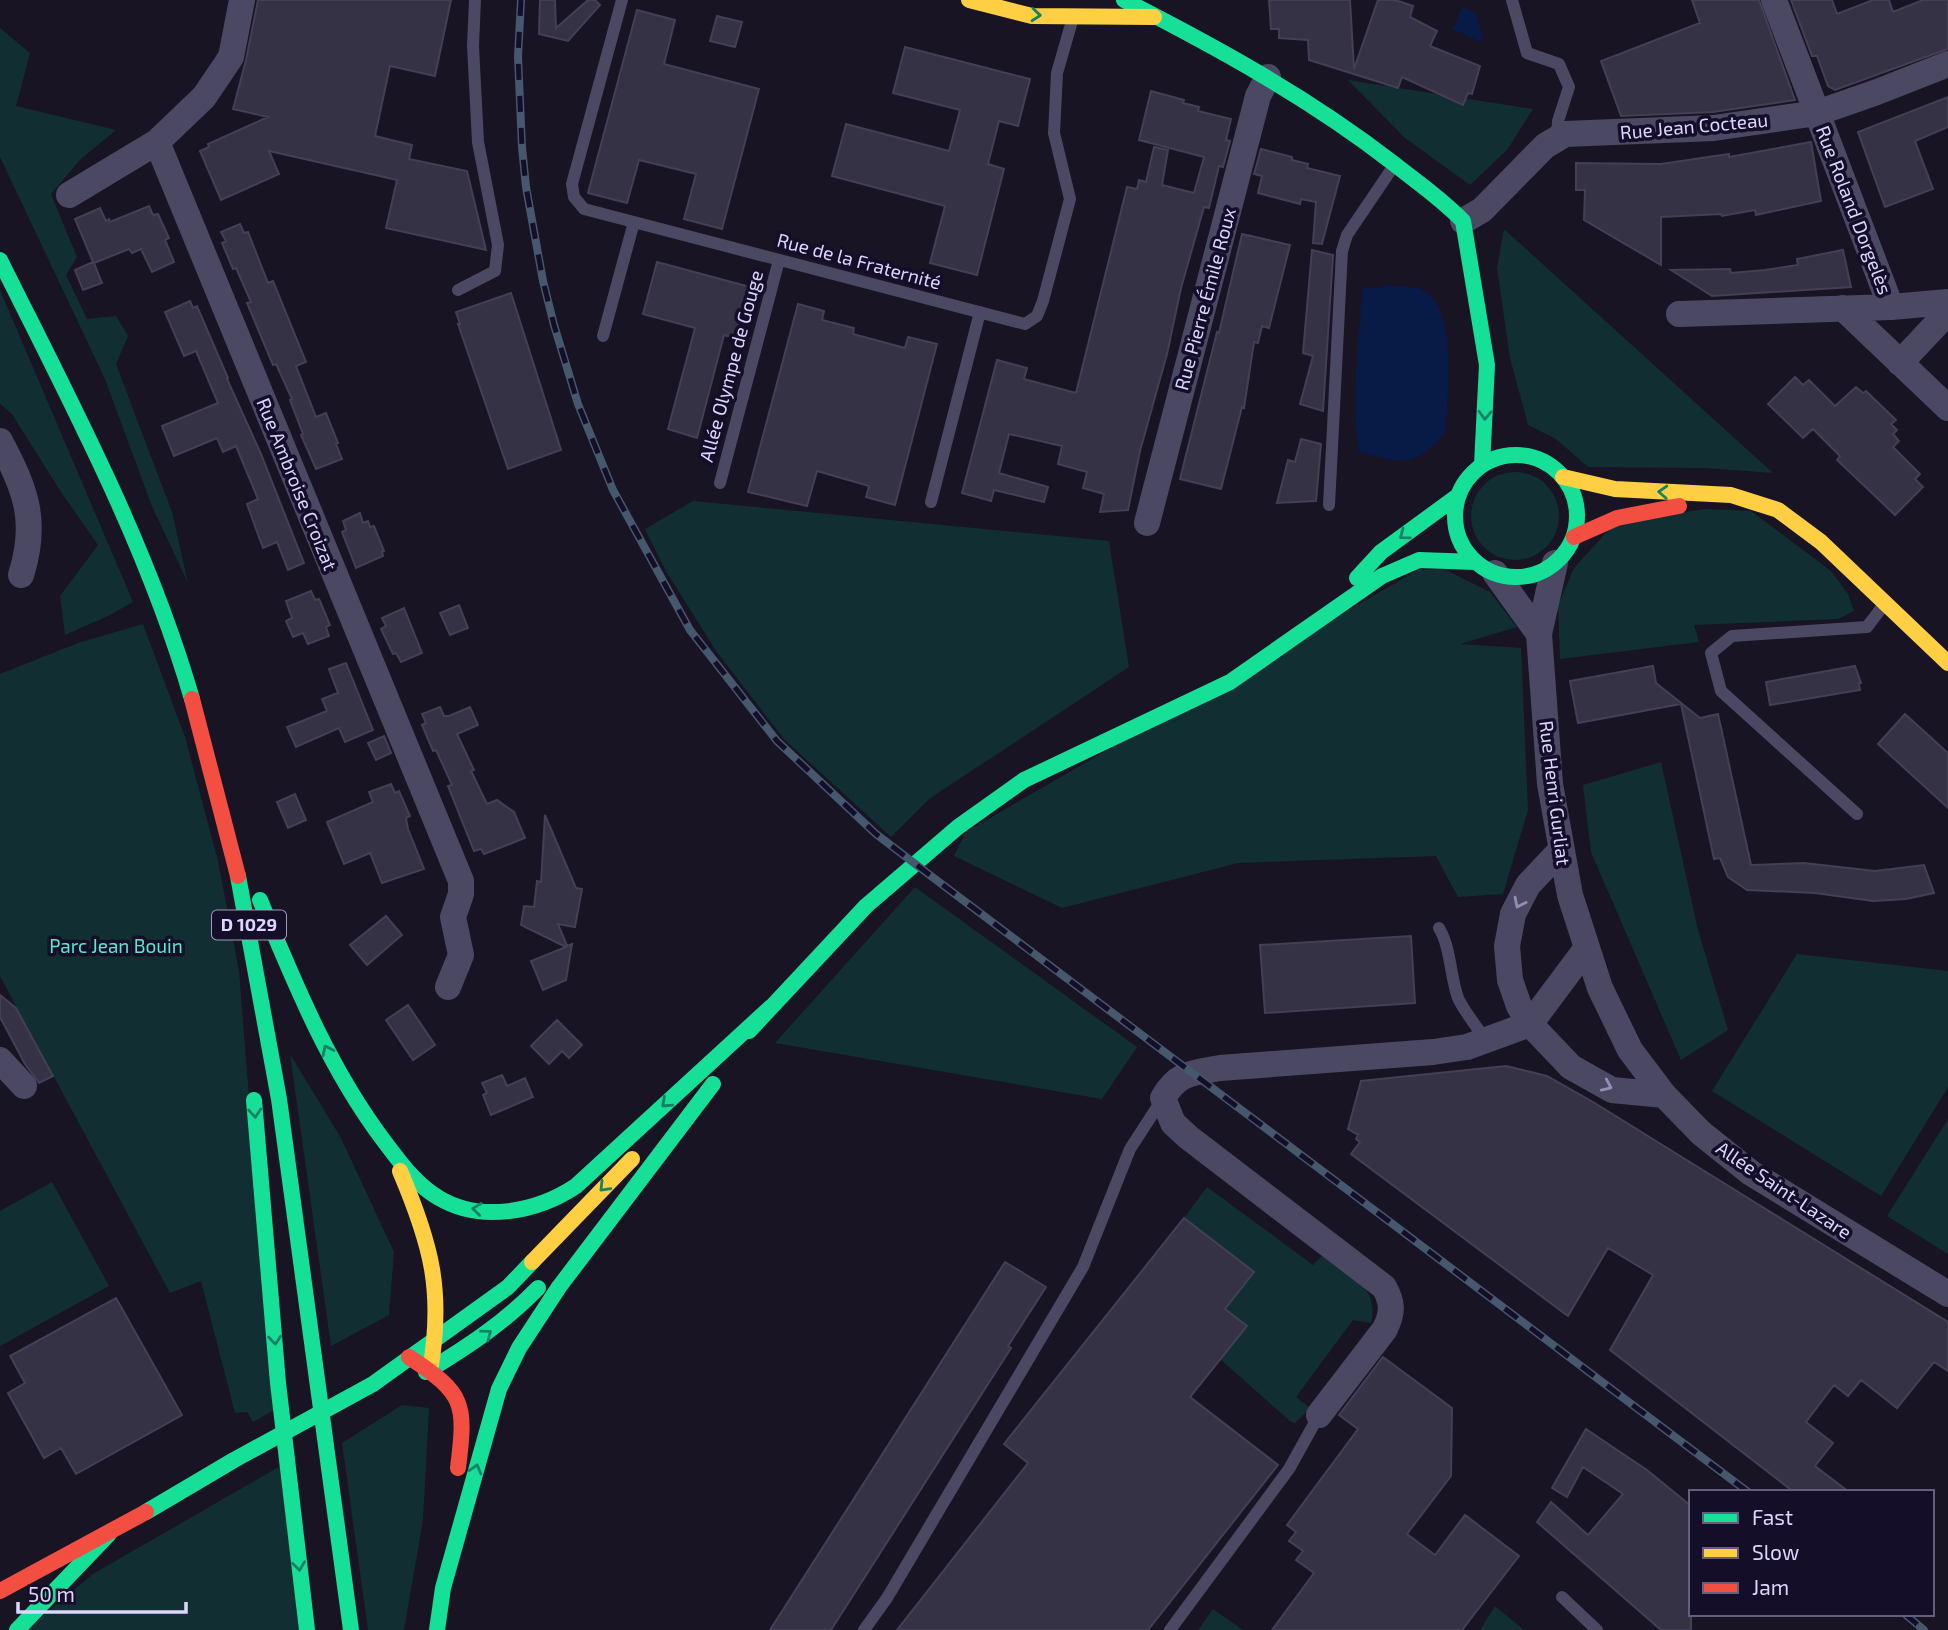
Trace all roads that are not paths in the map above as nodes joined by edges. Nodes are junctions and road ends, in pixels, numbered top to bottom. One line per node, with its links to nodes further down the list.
1 (242, 0): 14 (street)
2 (475, 0): 21 (lane)
3 (622, 0): 18 (lane, Rue de la Fraternité)
4 (970, 0): 9 (main road, one-way to 9)
5 (1125, 0): 8 (main road)
6 (1512, 0): 13 (lane)
7 (1774, 0): 12 (street, Rue Roland Dorgelès)
8 (1158, 8): 9 (main road); 11 (main road)
9 (1073, 16): 25 (lane, Rue de la Fraternité)
10 (1948, 64): 12 (street, Rue Jean Cocteau)
11 (1268, 77): 15 (main road); 43 (street, Rue Pierre Émile Roux)
12 (1817, 113): 13 (street, Rue Jean Cocteau); 23 (street, Rue Roland Dorgelès)
13 (1557, 139): 17 (street, Rue Jean Cocteau)
14 (157, 142): 16 (street); 58 (street, Rue Ambroise Croizat)
15 (1395, 164): 17 (main road); 42 (lane)
16 (69, 195)
17 (1462, 221): 30 (main road)
18 (634, 222): 20 (lane, Rue de la Fraternité); 28 (lane)
19 (0, 260): 52 (main road, D 1029)
20 (779, 260): 25 (lane, Rue de la Fraternité); 38 (lane, Allée Olympe de Gouge)
21 (458, 290)
22 (1948, 302): 23 (street, Rue Roland Dorgelès)
23 (1891, 307): 24 (street, Rue Roland Dorgelès)
24 (1843, 308): 27 (street, Rue Roland Dorgelès); 29 (street)
25 (980, 312): 41 (lane)
26 (1948, 312): 29 (street)
27 (1679, 314)
28 (603, 336)
29 (1900, 363): 32 (street)
30 (1487, 365): 31 (main road); 36 (main road, one-way to 36)
31 (1501, 401)
32 (1948, 408)
33 (1519, 436): 35 (main road)
34 (0, 441): 47 (street)
35 (1536, 458): 36 (main road); 37 (main road)
36 (1482, 465): 39 (main road)
37 (1563, 477): 40 (main road, one-way to 37); 44 (main road)
38 (720, 483)
39 (1459, 495): 46 (main road); 49 (main road, one-way to 49)
40 (1731, 495): 44 (main road); 48 (main road)
41 (931, 502)
42 (1329, 505)
43 (1147, 523)
44 (1574, 537): 45 (main road)
45 (1555, 563): 46 (main road); 50 (street, Rue Henri Gurliat)
46 (1485, 568): 49 (main road); 50 (street)
47 (20, 575)
48 (1885, 603): 51 (main road); 53 (lane)
49 (1318, 619): 59 (main road)
50 (1539, 634): 54 (street, Rue Henri Gurliat)
51 (1948, 663)
52 (223, 814): 55 (main road, D 1029); 69 (main road, one-way to 52)
53 (1857, 814)
54 (1561, 850): 57 (street, Rue Henri Gurliat); 60 (street, one-way to 60)
55 (244, 898): 61 (main road); 82 (main road, D 1029)
56 (1439, 928): 62 (lane)
57 (1586, 949): 60 (street); 66 (street, Allée Saint-Lazare)
58 (448, 987)
59 (771, 1007): 68 (main road); 69 (main road, one-way to 69); 77 (main road, one-way to 59)
60 (1530, 1024): 62 (street); 66 (street, one-way to 66)
61 (250, 1034)
62 (1486, 1041): 67 (street)
63 (0, 1060): 64 (street)
64 (24, 1086)
65 (253, 1087): 81 (main road, one-way to 81)
66 (1664, 1095): 70 (street, Allée Saint-Lazare)
67 (1163, 1098): 75 (street); 84 (lane)
68 (653, 1140): 71 (main road, one-way to 71); 73 (main road, one-way to 68)
69 (393, 1153): 71 (main road)
70 (1948, 1294)
71 (438, 1337): 72 (main road); 73 (main road)
72 (409, 1357): 73 (main road); 74 (main road)
73 (430, 1371): 74 (main road); 77 (main road)
74 (373, 1384): 76 (main road)
75 (1319, 1415): 85 (lane)
76 (110, 1534): 78 (main road); 80 (main road)
77 (443, 1588): 83 (main road)
78 (0, 1591)
79 (1562, 1597): 86 (lane)
80 (17, 1630)
81 (307, 1630)
82 (351, 1630)
83 (437, 1630)
84 (864, 1630)
85 (1170, 1630)
86 (1597, 1630)

